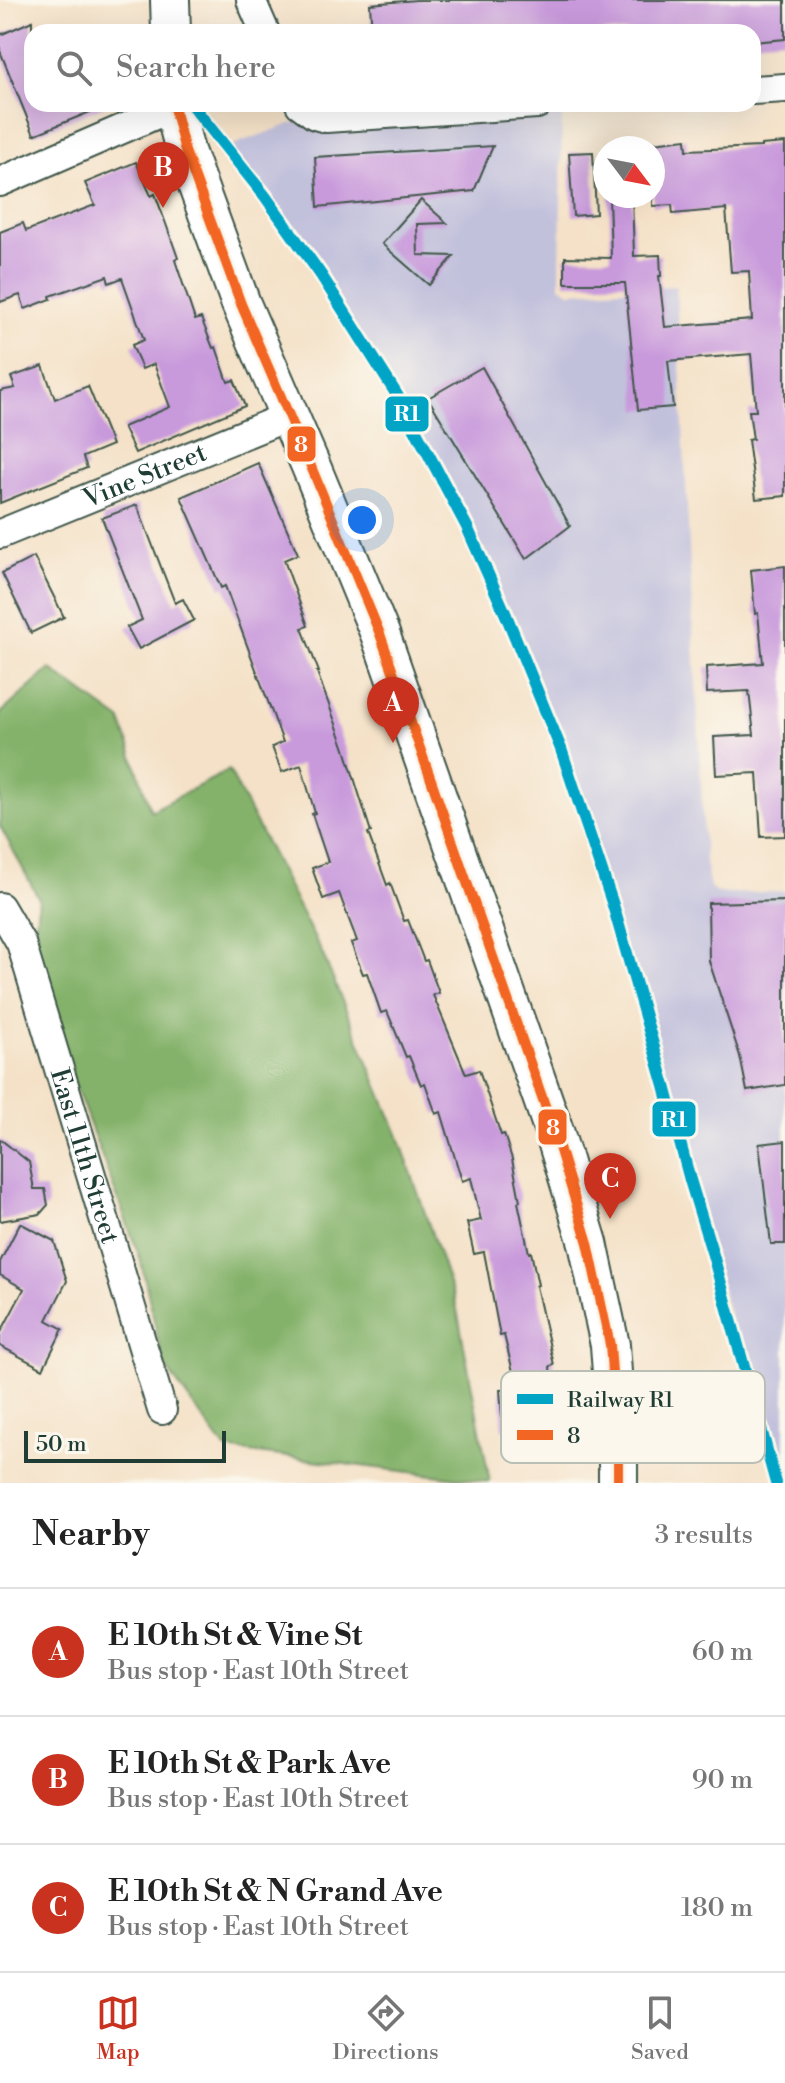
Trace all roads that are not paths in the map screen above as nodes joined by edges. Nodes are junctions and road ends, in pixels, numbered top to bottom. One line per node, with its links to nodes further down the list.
1 (170, 0): 3 (main road)
2 (251, 0): 4 (street)
3 (171, 24)
4 (262, 24)
5 (785, 88): 6 (street)
6 (761, 90)
7 (159, 112): 11 (street)
8 (175, 112): 12 (main road)
9 (311, 112): 10 (street)
10 (416, 112)
11 (0, 182)
12 (289, 416): 13 (street, Vine Street); 15 (main road)
13 (0, 534)
14 (0, 907): 16 (street, East 11th Street)
15 (612, 1371)
16 (162, 1410)

